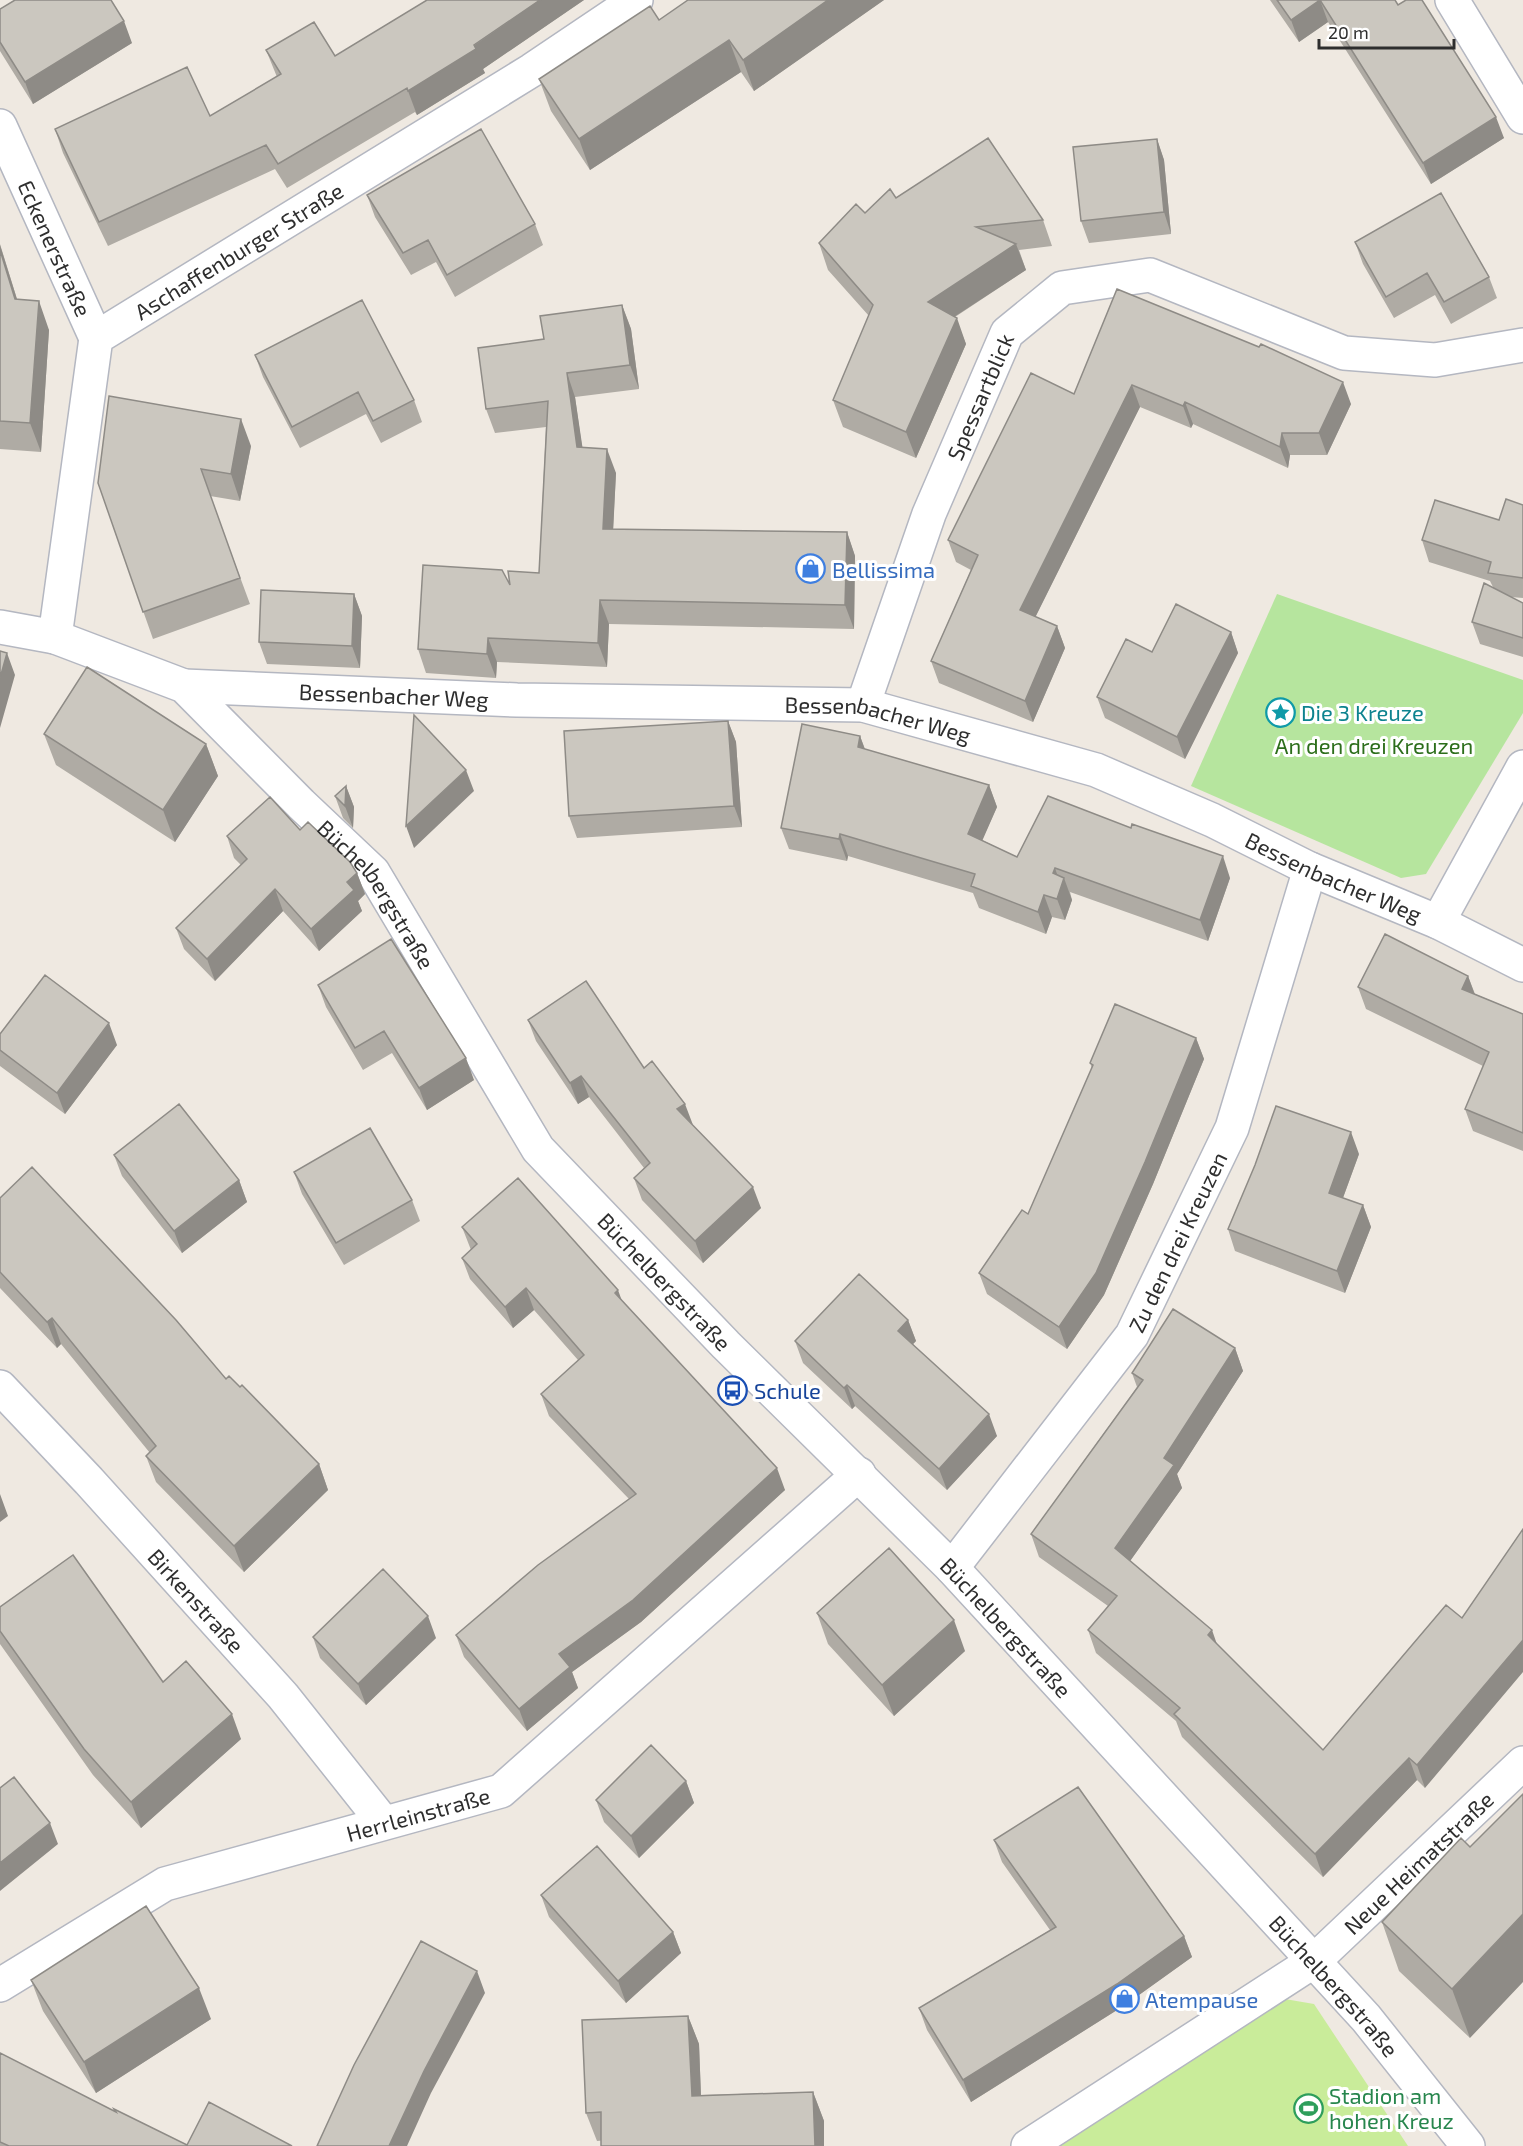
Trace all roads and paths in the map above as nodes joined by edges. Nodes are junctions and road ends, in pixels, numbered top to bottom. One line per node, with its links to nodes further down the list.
1 (636, 0): 5 (street, Aschaffenburger Straße)
2 (1452, 0): 3 (street)
3 (1523, 117)
4 (0, 126): 5 (street, Eckenerstraße)
5 (96, 338): 8 (street)
6 (1523, 345): 10 (street, Spessartblick)
7 (0, 627): 8 (street, Büchelbergstraße)
8 (55, 637): 9 (street, Büchelbergstraße)
9 (184, 686): 10 (street, Bessenbacher Weg); 16 (street, Büchelbergstraße)
10 (863, 705): 12 (street, Bessenbacher Weg)
11 (1523, 767): 13 (street)
12 (1310, 869): 13 (street, Bessenbacher Weg); 17 (street, Zu den drei Kreuzen)
13 (1438, 922): 14 (street, Bessenbacher Weg)
14 (1523, 965)
15 (0, 1386): 19 (street, Birkenstraße)
16 (859, 1474): 17 (street, Büchelbergstraße); 19 (street, Herrleinstraße)
17 (952, 1568): 20 (street, Büchelbergstraße)
18 (1523, 1763): 20 (street, Neue Heimatstraße)
19 (383, 1822): 21 (street, Herrleinstraße)
20 (1314, 1961): 22 (street, Neue Heimatstraße); 23 (street, Büchelbergstraße)
21 (0, 1985)
22 (1028, 2146)
23 (1468, 2146)

